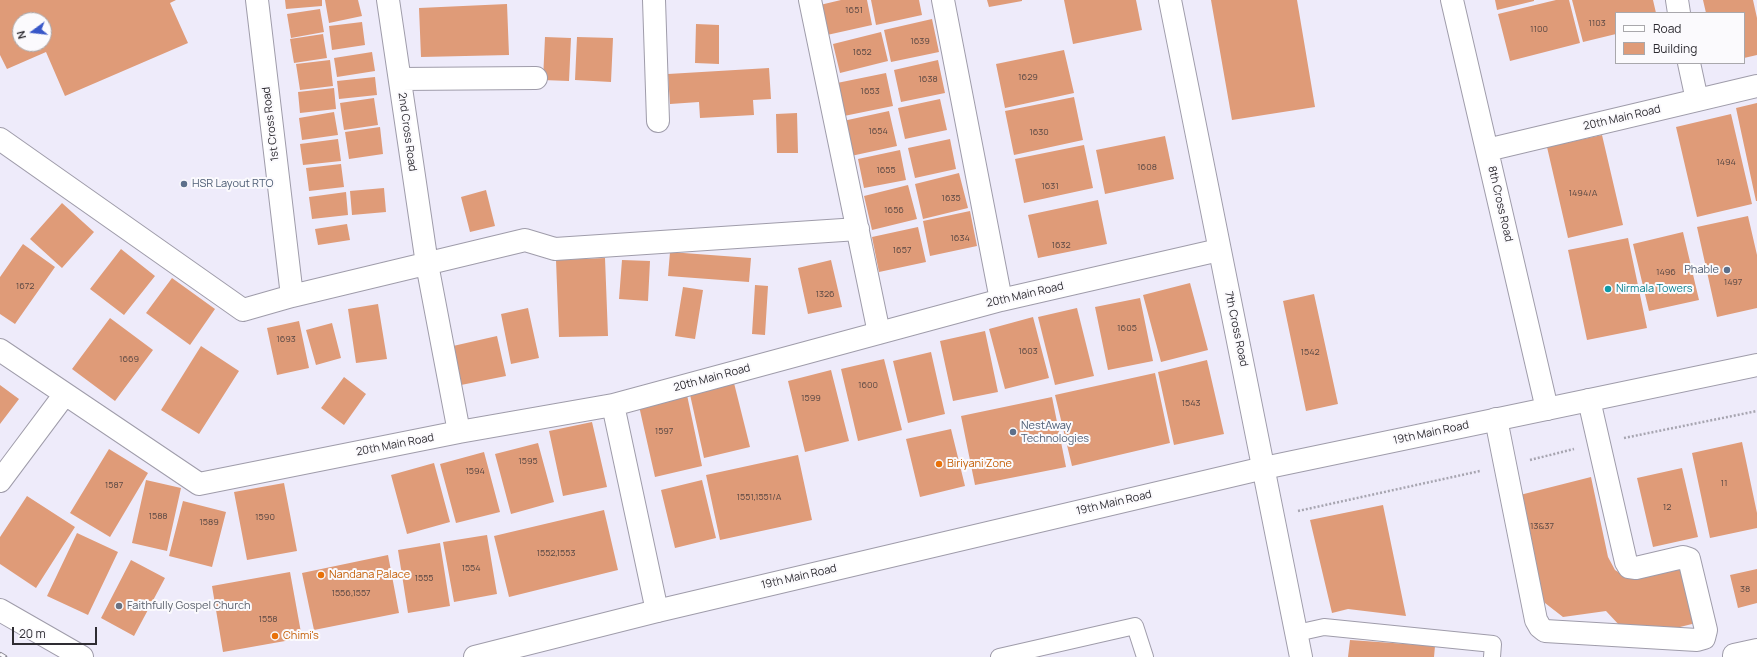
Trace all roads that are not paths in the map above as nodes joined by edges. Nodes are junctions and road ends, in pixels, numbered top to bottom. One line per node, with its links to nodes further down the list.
1 (257, 0): 21 (street, 1st Cross Road)
2 (388, 0): 12 (street, 2nd Cross Road)
3 (654, 0): 15 (street)
4 (810, 0): 18 (street)
5 (944, 0): 22 (street)
6 (1170, 0): 19 (street, 7th Cross Road)
7 (1452, 0): 17 (street, 8th Cross Road)
8 (1677, 0): 9 (street)
9 (1679, 12)
10 (1690, 64): 14 (street)
11 (536, 78): 12 (street)
12 (400, 79): 20 (street, 2nd Cross Road)
13 (1757, 86): 14 (street, 20th Main Road)
14 (1697, 100): 17 (street, 20th Main Road)
15 (658, 121)
16 (0, 139): 21 (street)
17 (1487, 150): 29 (street, 8th Cross Road)
18 (858, 229): 20 (street); 23 (street)
19 (1219, 250): 22 (street, 20th Main Road); 32 (street, 7th Cross Road)
20 (427, 264): 21 (street); 31 (street, 2nd Cross Road)
21 (292, 296)
22 (1000, 300): 23 (street, 20th Main Road)
23 (879, 333): 28 (street, 20th Main Road)
24 (0, 350): 26 (street)
25 (1757, 365): 27 (street, 19th Main Road)
26 (65, 394): 31 (street, 20th Main Road); 33 (street)
27 (1588, 400): 29 (street, 19th Main Road); 30 (street)
28 (613, 405): 31 (street, 20th Main Road); 35 (street)
29 (1547, 408): 30 (street, 19th Main Road)
30 (1496, 419): 32 (street, 19th Main Road)
31 (459, 432)
32 (1264, 468): 35 (street, 19th Main Road); 36 (street, 7th Cross Road)
33 (0, 481)
34 (0, 610): 39 (street)
35 (657, 611): 40 (street, 19th Main Road)
36 (1297, 633): 43 (street, 7th Cross Road); 44 (lane)
37 (1757, 650): 38 (street)
38 (1734, 656)
39 (82, 657)
40 (475, 657)
41 (999, 657): 42 (lane)
42 (1145, 657)
43 (1301, 657)
44 (1492, 657)

